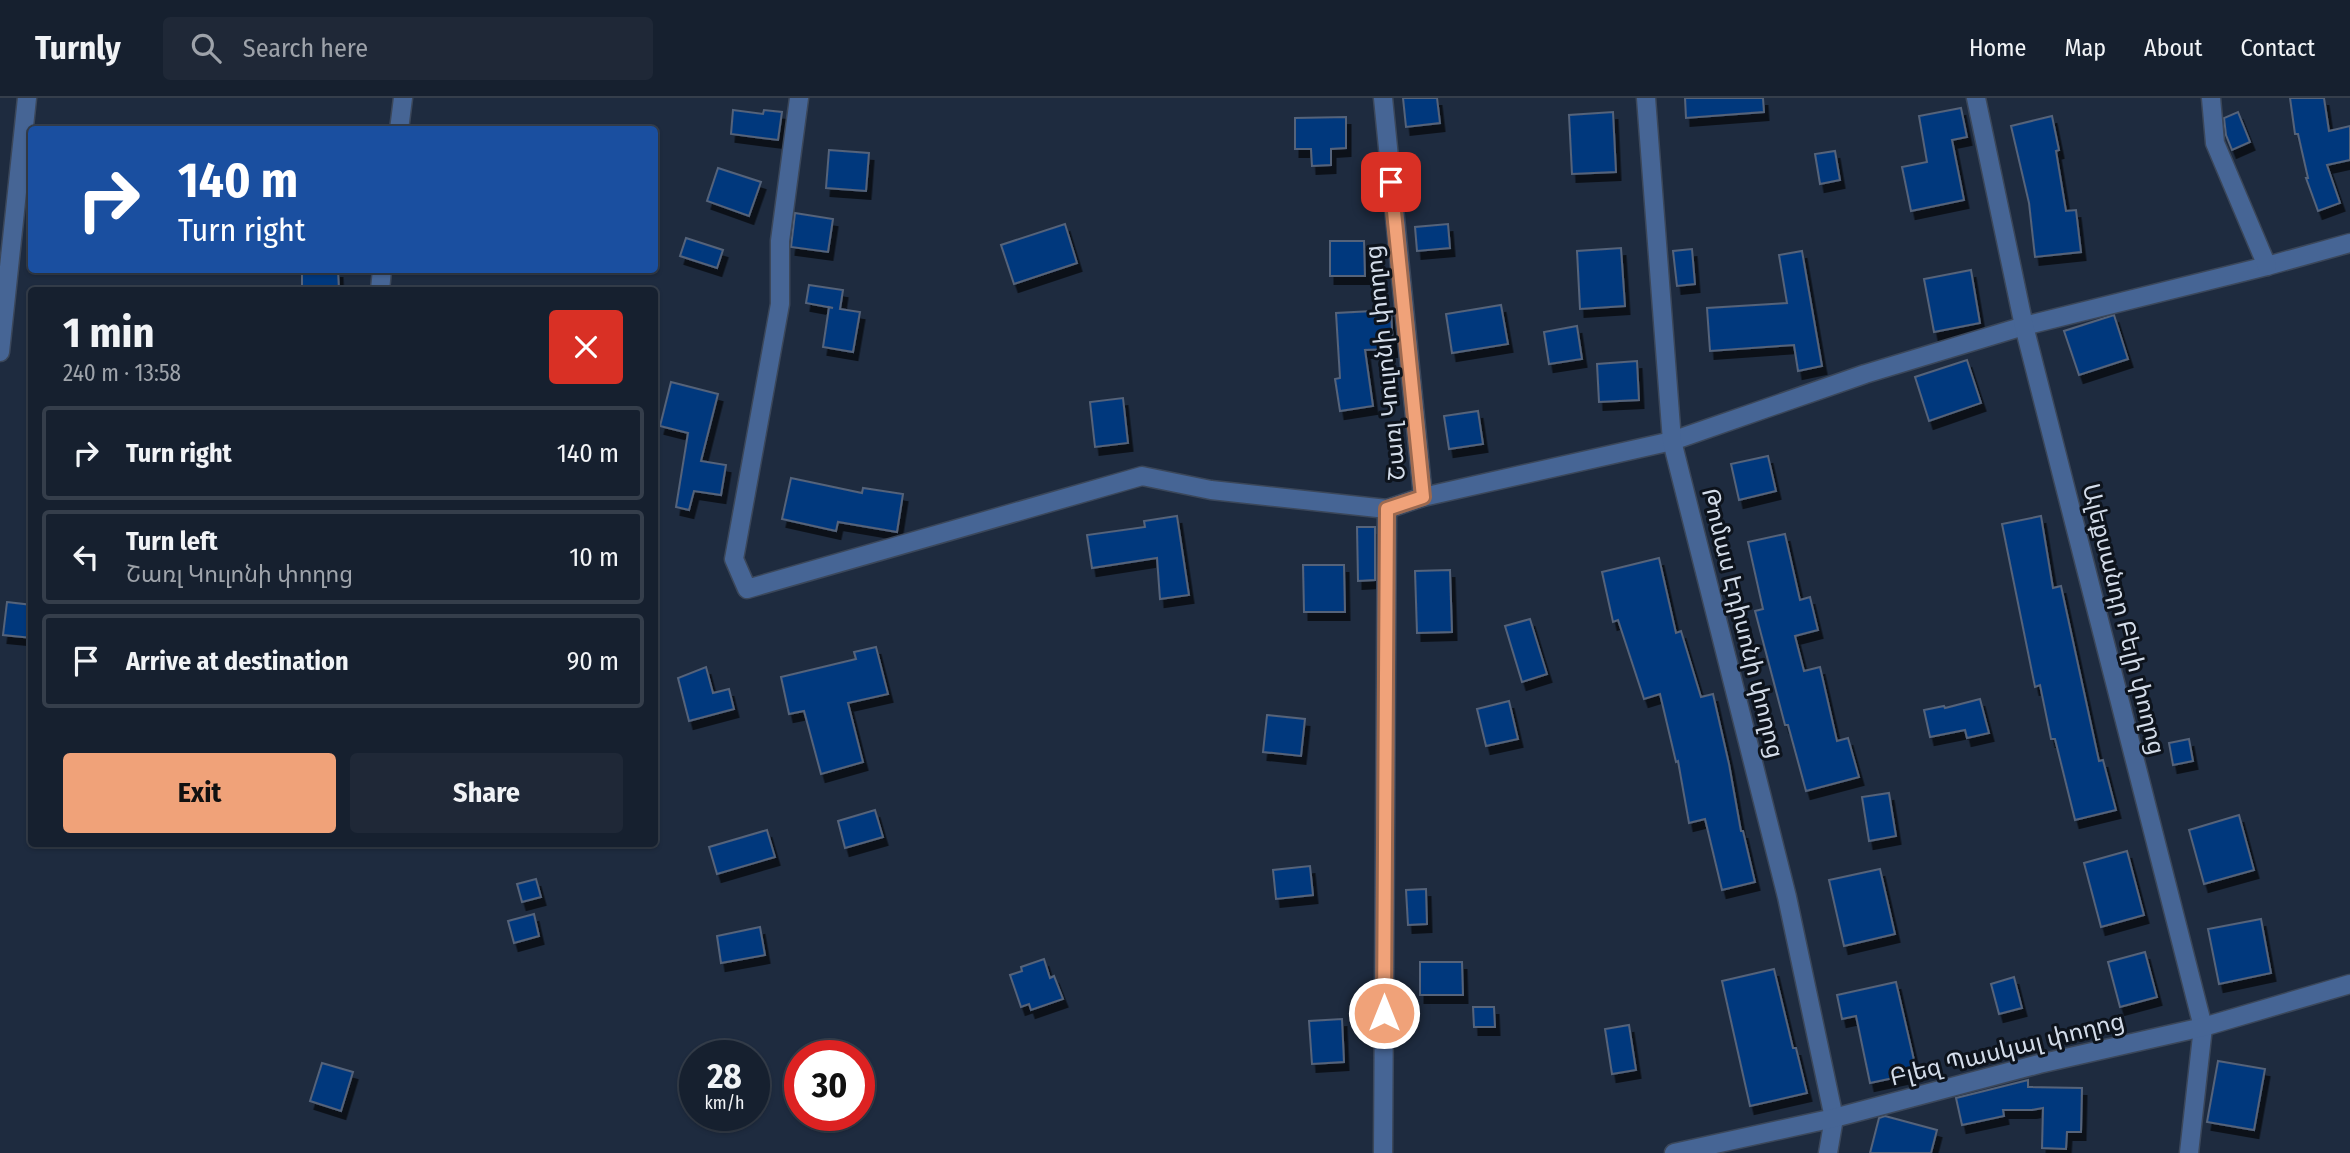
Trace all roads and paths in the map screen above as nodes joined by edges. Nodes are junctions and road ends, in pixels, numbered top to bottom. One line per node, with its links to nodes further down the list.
1 (27, 98): 12 (street)
2 (402, 98): 8 (street)
3 (799, 98): 15 (street)
4 (1383, 98): 14 (street, Շառլ Կուլոնի փողոց)
5 (1646, 98): 13 (street, Թոմաս Էդիսոնի փողոց)
6 (1976, 98): 11 (street, Ալեքսանդր Բելի փողոց)
7 (2211, 98): 10 (street)
8 (399, 126)
9 (2350, 243): 10 (street)
10 (2267, 266): 11 (street)
11 (2024, 326): 13 (street); 17 (street, Ալեքսանդր Բելի փողոց)
12 (0, 352)
13 (1672, 441): 14 (street); 18 (street, Թոմաս Էդիսոնի փողոց)
14 (1423, 497): 15 (street)
15 (1387, 509): 19 (street)
16 (2350, 984): 17 (street, Բլեզ Պասկալ փողոց)
17 (2203, 1027): 18 (street, Բլեզ Պասկալ փողոց); 22 (street, Ալեքսանդր Բելի փողոց)
18 (1834, 1118): 20 (street, Բլեզ Պասկալ փողոց); 21 (street, Թոմաս Էդիսոնի փողոց)
19 (1382, 1153)
20 (1674, 1153)
21 (1828, 1153)
22 (2189, 1153)

